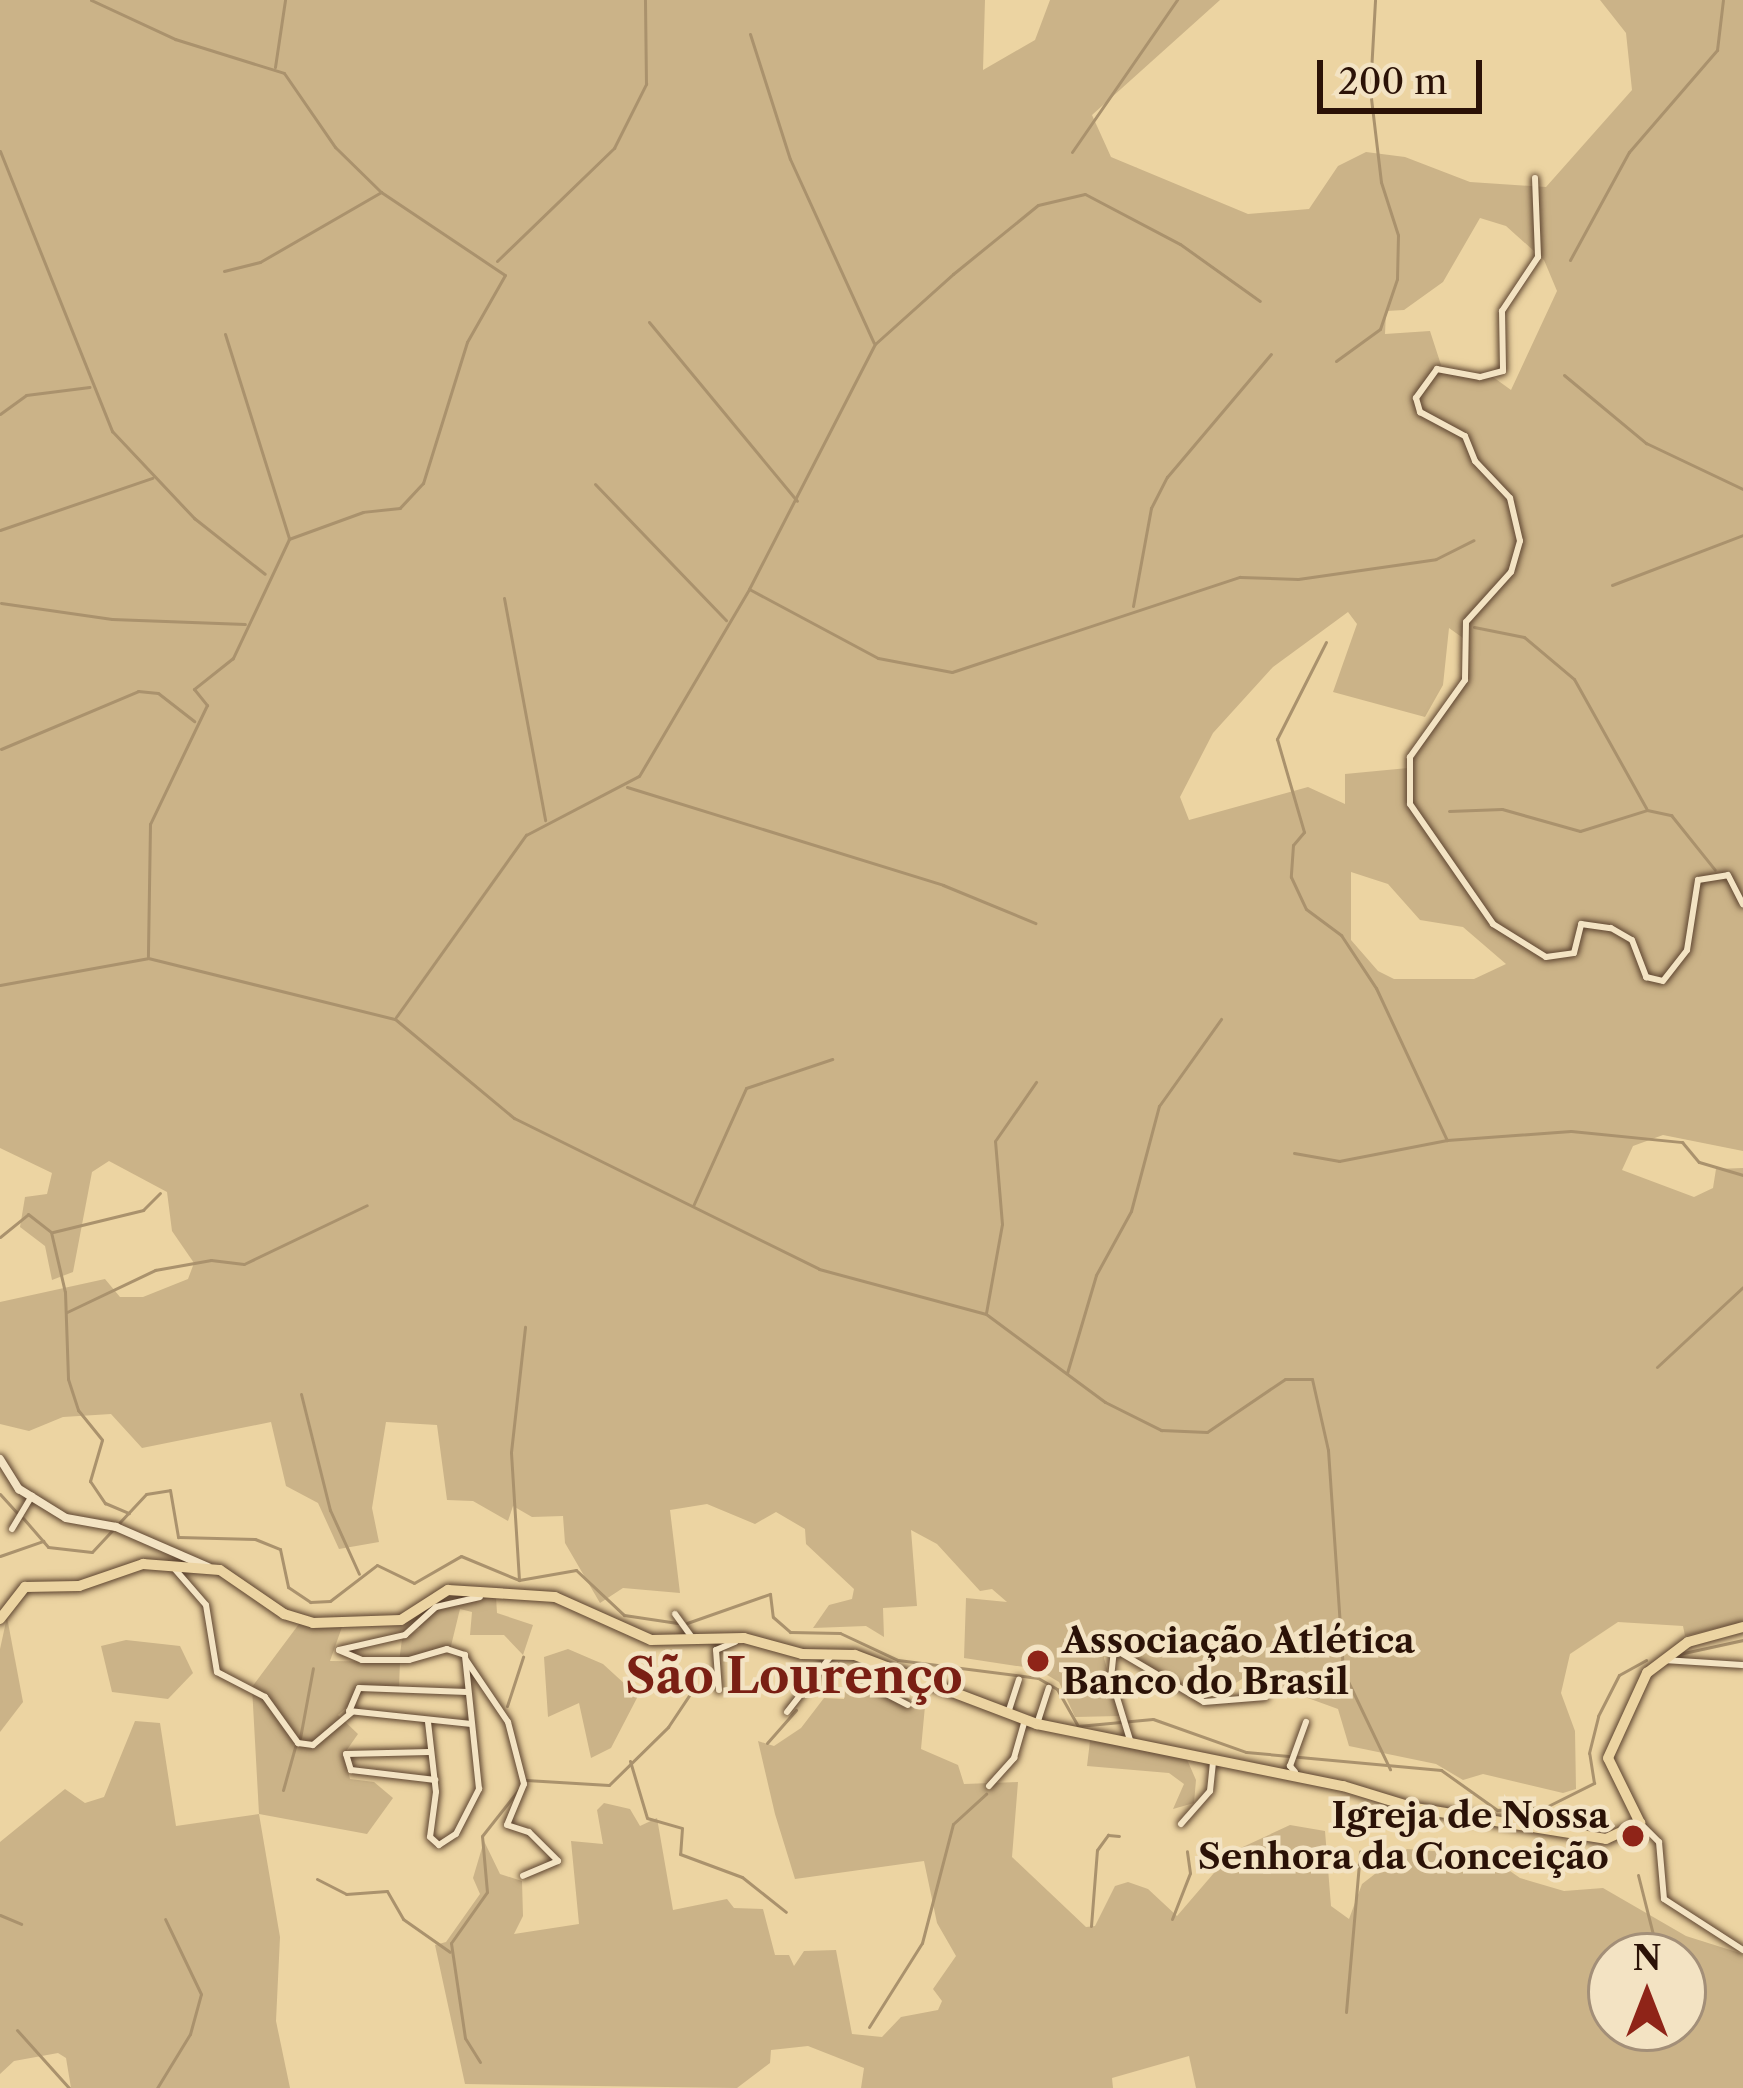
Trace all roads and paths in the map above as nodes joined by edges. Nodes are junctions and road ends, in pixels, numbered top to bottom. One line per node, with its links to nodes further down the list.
1 (1535, 178): 2 (street)
2 (1743, 904)
3 (0, 1459): 4 (street)
4 (32, 1496): 5 (street); 7 (street)
5 (12, 1529)
6 (172, 1565): 7 (main road); 9 (main road); 26 (street)
7 (208, 1567): 8 (main road)
8 (495, 1593): 13 (main road); 17 (street)
9 (0, 1619)
10 (679, 1620): 13 (street)
11 (1743, 1627): 16 (main road)
12 (744, 1638): 13 (main road); 14 (main road); 21 (street)
13 (693, 1639)
14 (833, 1653): 15 (main road); 25 (street)
15 (866, 1659): 24 (street); 27 (main road)
16 (1658, 1659): 18 (street); 38 (main road)
17 (466, 1660): 22 (street); 40 (street)
18 (1743, 1665)
19 (1019, 1680): 27 (street)
20 (1049, 1688): 29 (street)
21 (719, 1690)
22 (467, 1692): 26 (street); 31 (street)
23 (1266, 1696): 32 (street)
24 (908, 1705)
25 (787, 1712)
26 (350, 1713): 28 (street)
27 (1008, 1714): 29 (main road)
28 (428, 1722): 31 (street); 33 (street)
29 (1031, 1722): 32 (main road); 37 (street)
30 (1306, 1722): 36 (street)
31 (471, 1724): 35 (street)
32 (1130, 1740): 34 (main road)
33 (429, 1752): 35 (street); 35 (street)
34 (1214, 1758): 36 (main road); 39 (street)
35 (436, 1780)
36 (1333, 1784): 38 (main road)
37 (989, 1786)
38 (1640, 1823): 41 (street)
39 (1181, 1824)
40 (523, 1876)
41 (1743, 1950)

